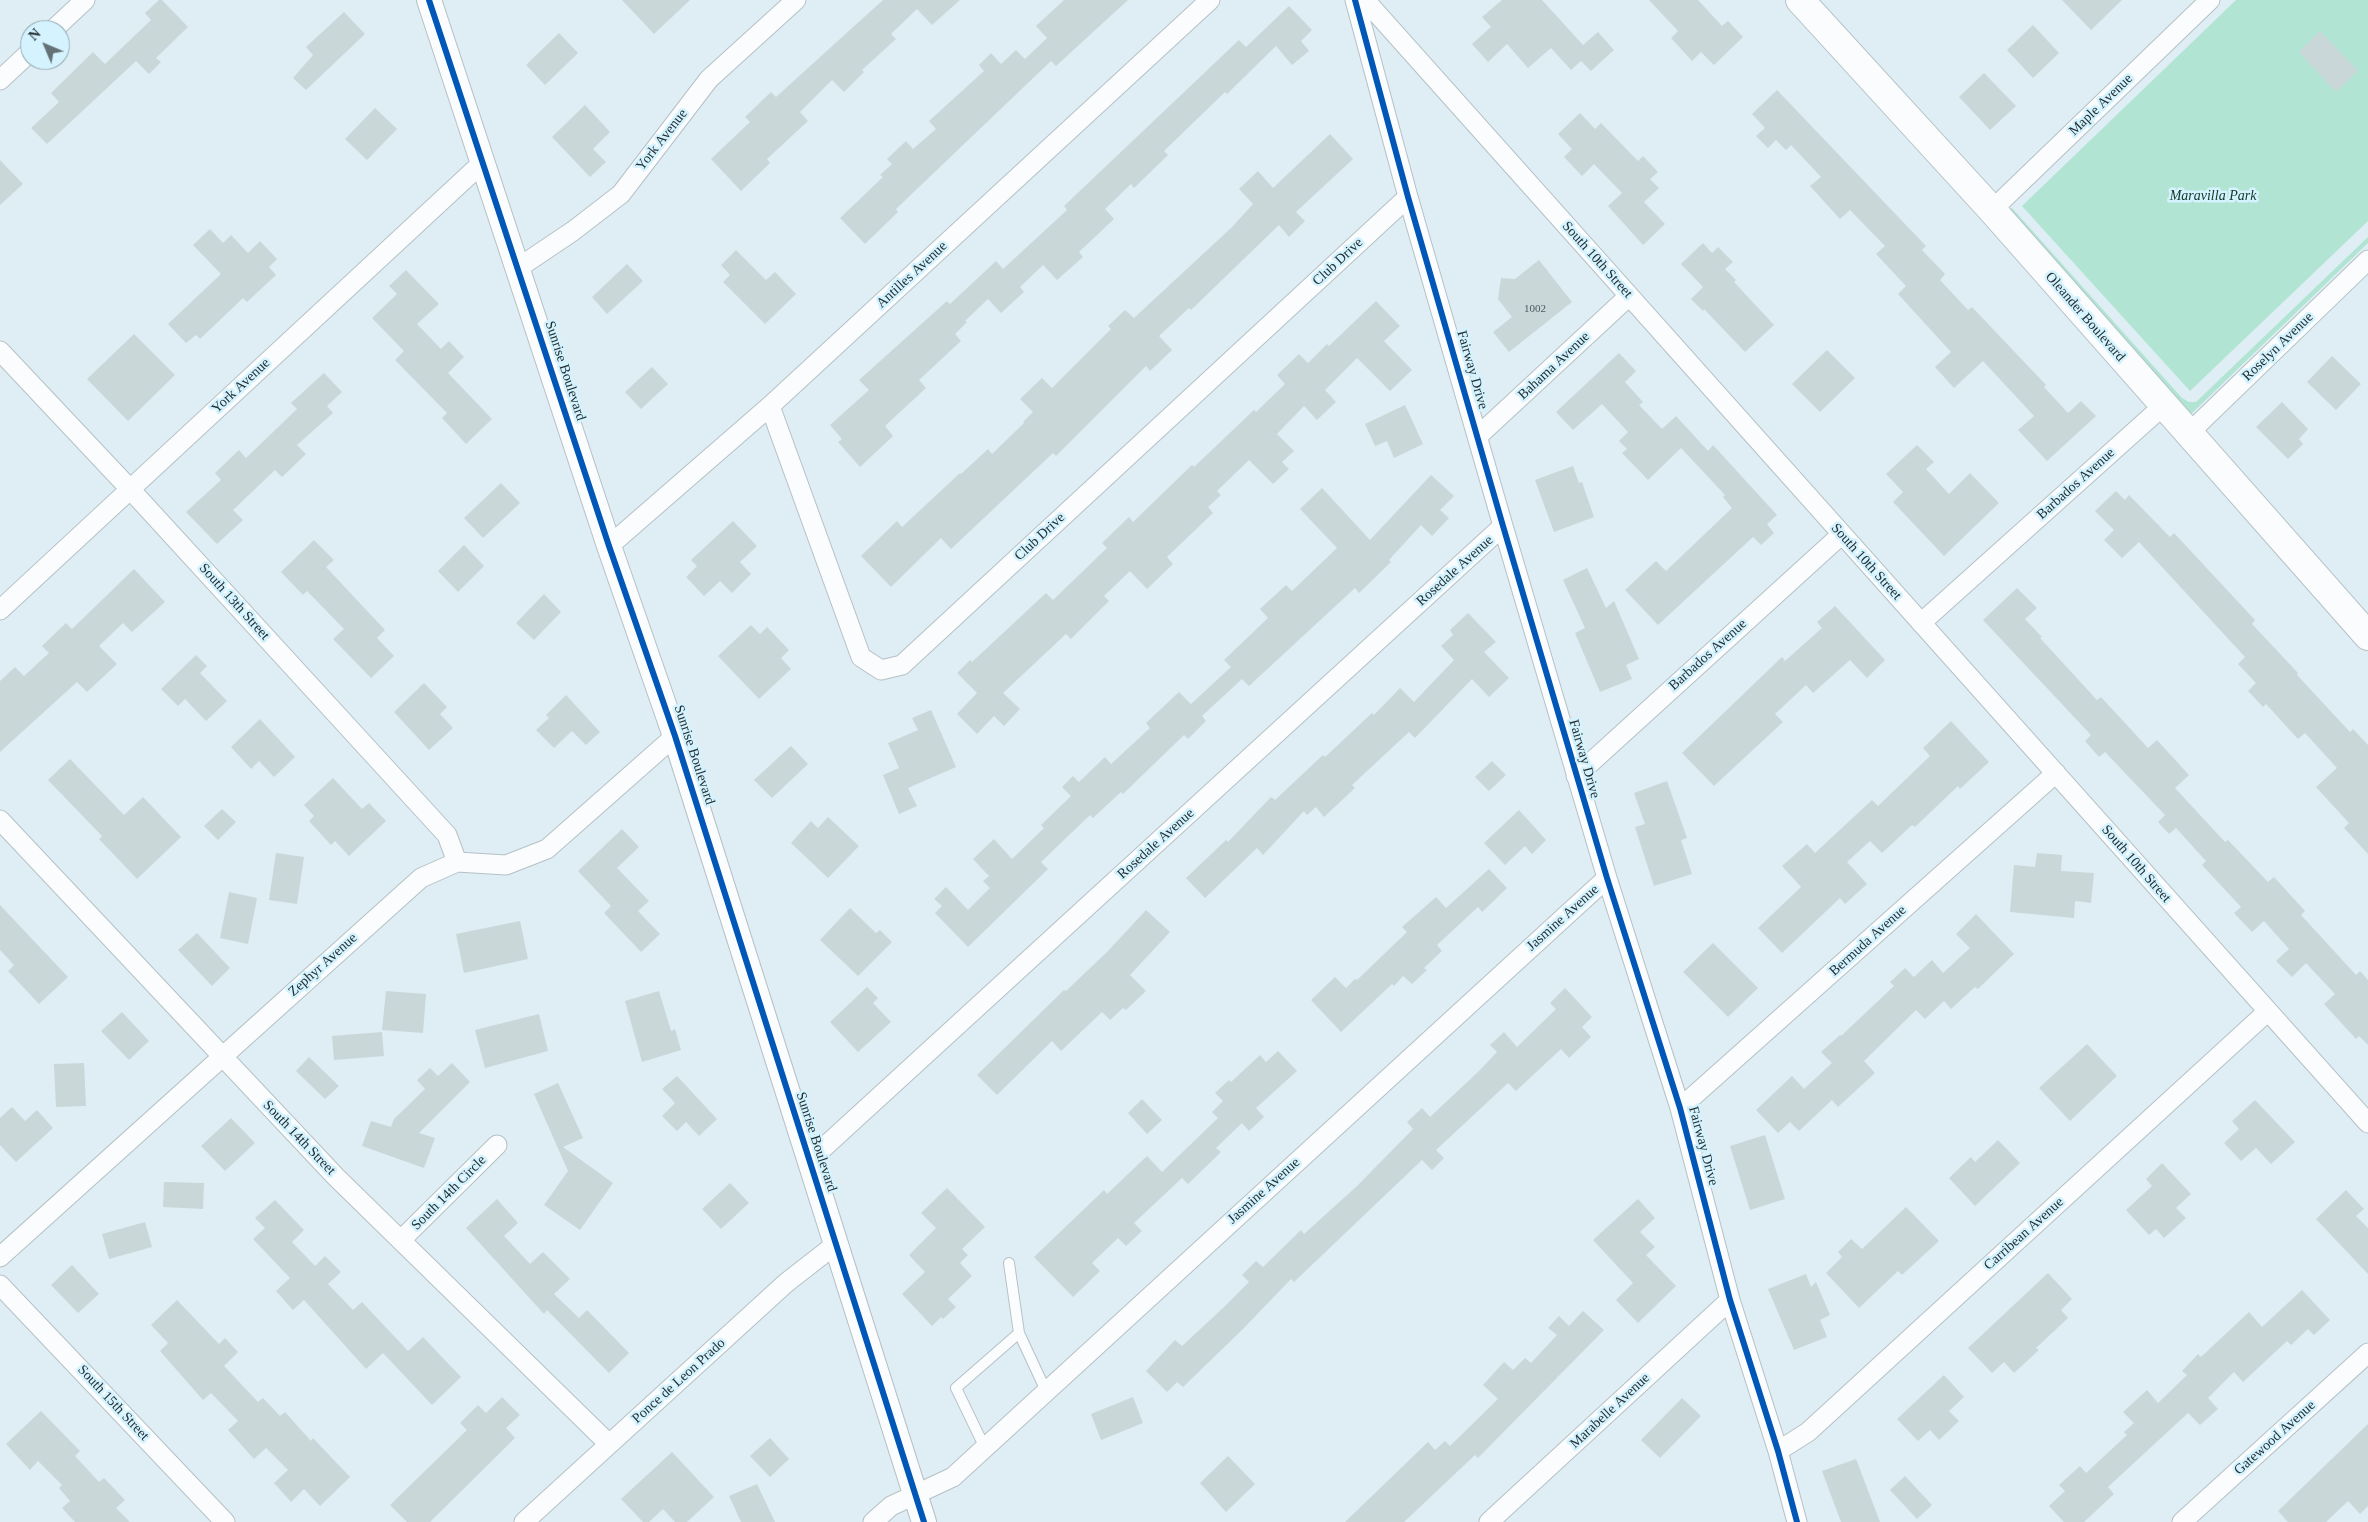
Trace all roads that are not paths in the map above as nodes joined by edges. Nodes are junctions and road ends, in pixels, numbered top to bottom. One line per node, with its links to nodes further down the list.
1 (85, 0): 9 (street)
2 (429, 0): 12 (street, Sunrise Boulevard)
3 (796, 0): 16 (street, York Avenue)
4 (1210, 0): 19 (street, Antilles Avenue)
5 (1355, 0): 13 (street, Fairway Drive)
6 (1365, 0): 17 (street, South 10th Street)
7 (1800, 0): 14 (main road, Oleander Boulevard)
8 (2210, 0): 14 (street, Maple Avenue)
9 (64, 20)
10 (20, 61): 11 (street)
11 (0, 80)
12 (482, 163): 16 (street, Sunrise Boulevard); 23 (street, York Avenue)
13 (1408, 197): 19 (street, Club Drive); 22 (street, Fairway Drive)
14 (1992, 210): 20 (main road, Oleander Boulevard)
15 (2368, 260): 21 (street, Roselyn Avenue)
16 (518, 268): 26 (street, Sunrise Boulevard)
17 (1629, 296): 22 (street, Bahama Avenue); 25 (street, South 10th Street)
18 (0, 351): 23 (street, South 13th Street)
19 (770, 406): 26 (street, Antilles Avenue)
20 (2163, 406): 21 (main road, Oleander Boulevard); 28 (street, Barbados Avenue)
21 (2188, 434): 29 (main road, Oleander Boulevard)
22 (1478, 436): 24 (street, Fairway Drive)
23 (130, 488): 27 (street, York Avenue); 34 (street, South 13th Street)
24 (1503, 526): 32 (street, Fairway Drive); 41 (street, Rosedale Avenue)
25 (1841, 535): 28 (street, South 10th Street); 32 (street, Barbados Avenue)
26 (609, 546): 30 (street, Sunrise Boulevard)
27 (0, 610)
28 (1922, 623): 31 (street, South 10th Street)
29 (2368, 636)
30 (675, 736): 34 (street, Zephyr Avenue); 41 (street, Sunrise Boulevard)
31 (2056, 773): 36 (street, South 10th Street); 38 (street, Bermuda Avenue)
32 (1576, 776): 35 (street, Fairway Drive)
33 (0, 820): 37 (street, South 14th Street)
34 (457, 862): 37 (street, Zephyr Avenue)
35 (1607, 878): 38 (street, Fairway Drive); 50 (street, Jasmine Avenue)
36 (2267, 1012): 39 (street, South 10th Street); 53 (street, Carribean Avenue)
37 (221, 1056): 42 (street, South 14th Street); 44 (street, Zephyr Avenue)
38 (1680, 1108): 47 (street, Fairway Drive)
39 (2368, 1123)
40 (497, 1146): 42 (street, South 14th Circle)
41 (809, 1161): 43 (street, Sunrise Boulevard)
42 (401, 1240): 51 (street, South 14th Street)
43 (836, 1244): 51 (street, Ponce de Leon Prado); 54 (street, Sunrise Boulevard)
44 (0, 1257)
45 (1009, 1263): 48 (lane)
46 (0, 1285): 55 (street, South 15th Street)
47 (1730, 1300): 53 (street, Fairway Drive); 59 (street, Marabelle Avenue)
48 (1019, 1333): 50 (lane); 52 (lane)
49 (2368, 1353): 61 (street, Gatewood Avenue)
50 (1046, 1391): 52 (street, Jasmine Avenue)
51 (609, 1444): 56 (street, Ponce de Leon Prado)
52 (984, 1448): 54 (street, Jasmine Avenue)
53 (1778, 1451): 60 (street, Fairway Drive)
54 (915, 1493): 57 (street, Jasmine Avenue); 58 (street, Sunrise Boulevard)
55 (225, 1522)
56 (524, 1522)
57 (873, 1522)
58 (924, 1522)
59 (1489, 1522)
60 (1797, 1522)
61 (2182, 1522)

